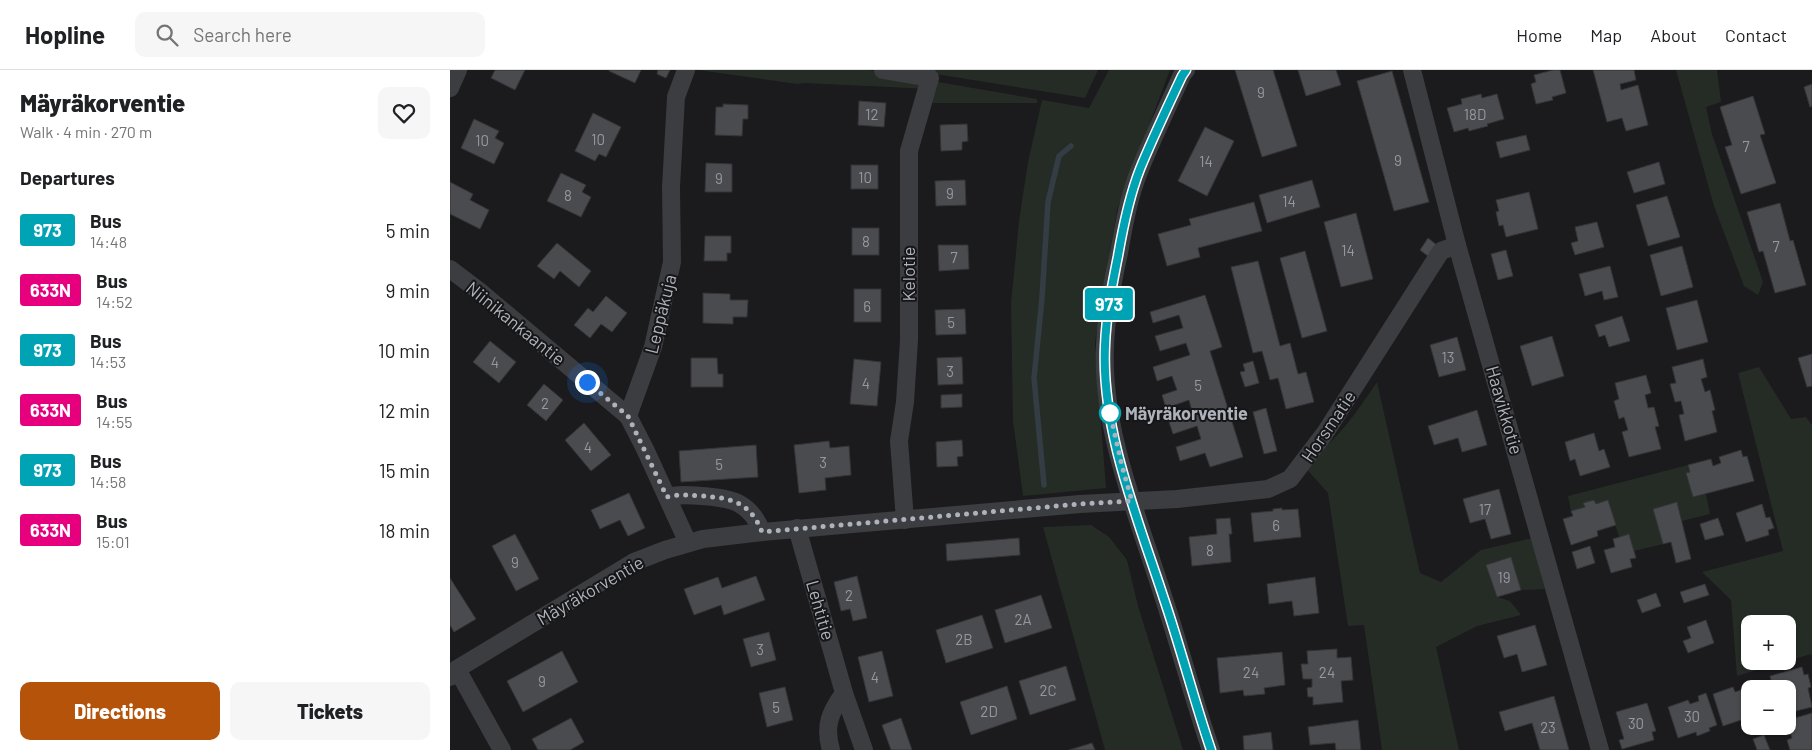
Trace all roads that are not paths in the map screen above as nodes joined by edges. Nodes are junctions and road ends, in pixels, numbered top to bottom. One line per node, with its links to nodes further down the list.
1 (458, 70): 6 (street)
2 (686, 70): 9 (street, Leppäkuja)
3 (882, 70): 12 (street, Kelotie)
4 (1186, 70): 11 (street)
5 (1412, 70): 7 (street, Haavikkotie)
6 (450, 88)
7 (1457, 246): 11 (street, Horsmatie); 22 (street, Haavikkotie)
8 (450, 269): 9 (street, Niinikankaantie)
9 (628, 416): 10 (street)
10 (667, 497): 14 (street); 15 (street)
11 (1132, 501): 12 (street, Mäyräkorventie); 21 (street)
12 (905, 520): 13 (street, Mäyräkorventie)
13 (797, 528): 14 (street, Mäyräkorventie); 17 (street, Lehtitie)
14 (762, 532): 15 (street, Mäyräkorventie)
15 (688, 543): 16 (street, Mäyräkorventie)
16 (454, 673): 18 (street)
17 (844, 693): 19 (street); 20 (street, Lehtitie)
18 (502, 750)
19 (831, 750)
20 (864, 750)
21 (1211, 750)
22 (1600, 750)

